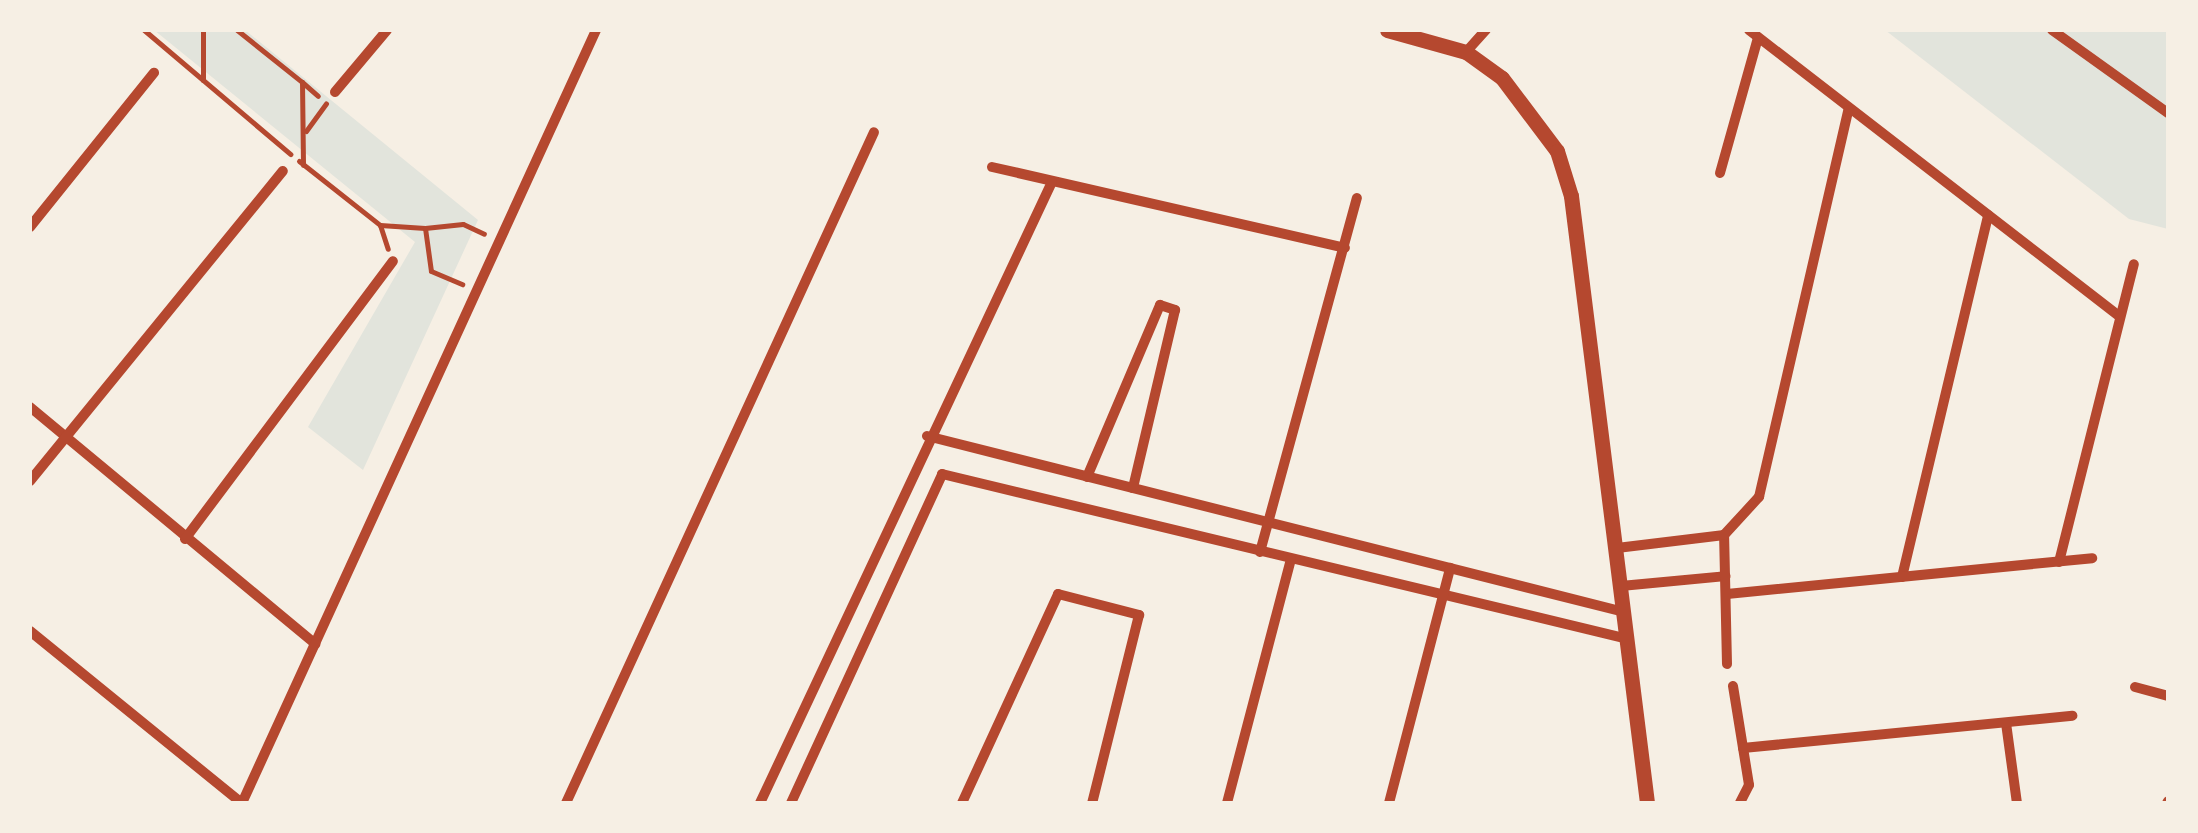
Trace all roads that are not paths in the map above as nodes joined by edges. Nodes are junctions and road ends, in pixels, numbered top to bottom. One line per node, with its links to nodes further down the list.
1 (387, 30): 9 (street)
2 (596, 30): 47 (street)
3 (1387, 30): 7 (street)
4 (1486, 30): 7 (street)
5 (2052, 30): 11 (street)
6 (1754, 34): 10 (street); 15 (street)
7 (1466, 52): 33 (street)
8 (154, 73): 19 (street)
9 (335, 92)
10 (1848, 110): 18 (street); 31 (street)
11 (2168, 113)
12 (874, 132): 56 (street)
13 (992, 168): 16 (street)
14 (283, 171): 25 (street)
15 (1720, 173)
16 (1052, 182): 20 (street); 26 (street)
17 (1357, 198): 20 (street)
18 (1988, 215): 23 (street); 40 (street)
19 (30, 227)
20 (1345, 248): 30 (street)
21 (393, 261): 32 (street)
22 (2134, 264): 23 (street)
23 (2118, 314): 37 (street)
24 (30, 407): 25 (street)
25 (64, 435): 28 (street); 32 (street)
26 (928, 436): 27 (street); 57 (street)
27 (1086, 476): 29 (street); 29 (street)
28 (30, 481)
29 (1133, 488): 30 (street)
30 (1267, 523): 34 (street); 38 (street)
31 (1724, 535): 33 (street); 39 (street)
32 (185, 538): 47 (street)
33 (1617, 548): 41 (street)
34 (1260, 552): 36 (street); 58 (street)
35 (2092, 558): 37 (street)
36 (1291, 559): 43 (street); 61 (street)
37 (2059, 562): 40 (street)
38 (1450, 568): 43 (street); 44 (street)
39 (1726, 576): 41 (street); 42 (street)
40 (1902, 577): 42 (street)
41 (1622, 586): 44 (street)
42 (1727, 594): 48 (street)
43 (1441, 595): 46 (street); 62 (street)
44 (1624, 612): 46 (street)
45 (30, 631): 55 (street)
46 (1628, 639): 63 (street)
47 (316, 644): 55 (street)
48 (1727, 664)
49 (1733, 686): 54 (street)
50 (2134, 687): 51 (street)
51 (2168, 696)
52 (2072, 716): 53 (street)
53 (2006, 723): 54 (street); 65 (street)
54 (1743, 748): 64 (street)
55 (242, 803)
56 (566, 803)
57 (760, 803)
58 (791, 803)
59 (962, 803): 60 (street)
60 (1092, 803)
61 (1227, 803)
62 (1389, 803)
63 (1646, 803)
64 (1740, 803)
65 (2017, 803)

